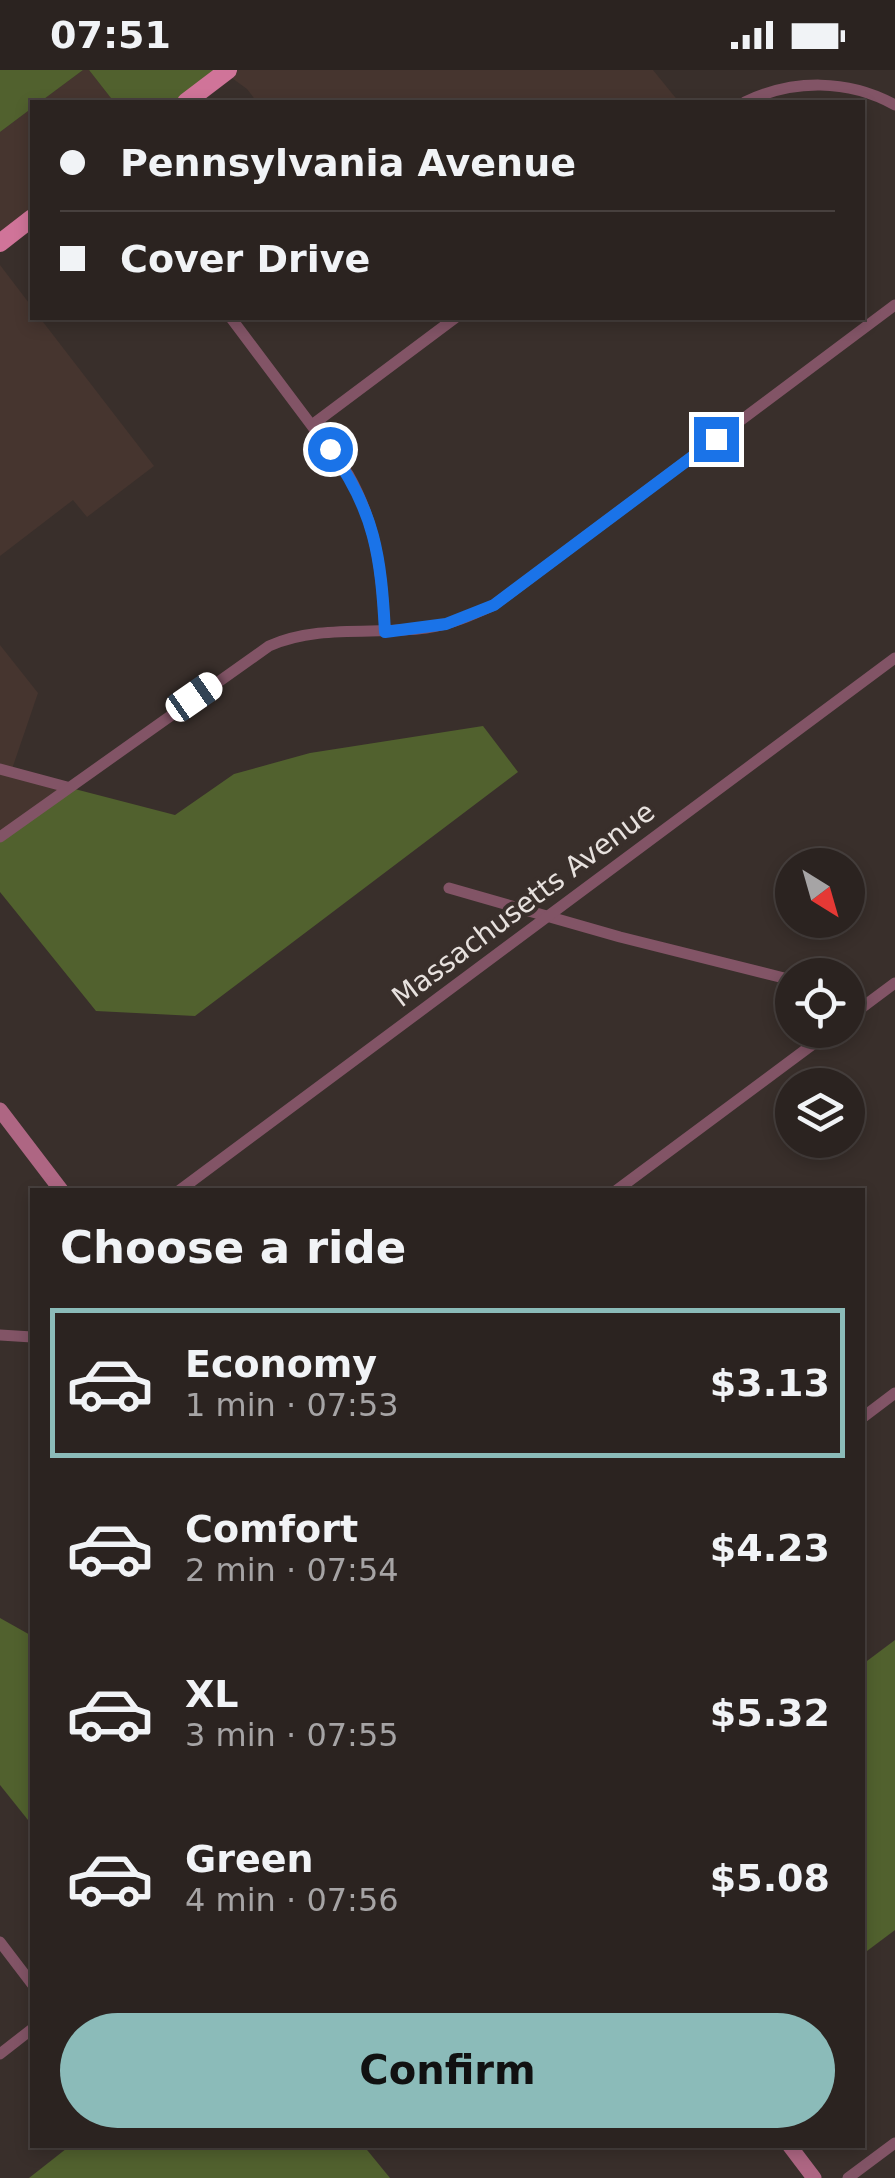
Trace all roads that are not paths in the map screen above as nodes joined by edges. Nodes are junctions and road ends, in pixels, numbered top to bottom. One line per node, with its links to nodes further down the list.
1 (228, 70): 2 (main road)
2 (189, 100)
3 (750, 100): 4 (street)
4 (895, 105)
5 (30, 220): 6 (main road)
6 (6, 239)
7 (895, 304): 11 (street)
8 (233, 320): 10 (street)
9 (452, 320): 10 (street)
10 (312, 425): 11 (street)
11 (385, 632): 14 (street)
12 (895, 658): 17 (street, Massachusetts Avenue)
13 (0, 769): 14 (street)
14 (67, 787): 15 (street)
15 (0, 838)
16 (449, 888): 17 (street)
17 (549, 916): 18 (street); 24 (street, Massachusetts Avenue)
18 (775, 976)
19 (895, 982): 20 (street)
20 (865, 1005)
21 (808, 1048): 25 (street)
22 (0, 1110): 23 (main road)
23 (59, 1188)
24 (183, 1188)
25 (619, 1188)
26 (0, 1335): 27 (street)
27 (30, 1337)
28 (895, 1393): 29 (street)
29 (865, 1416)
30 (0, 1942): 31 (street)
31 (30, 1981)
32 (30, 2031): 33 (street)
33 (0, 2054)
34 (895, 2143): 37 (street)
35 (791, 2148): 36 (main road)
36 (814, 2178)
37 (848, 2178)

